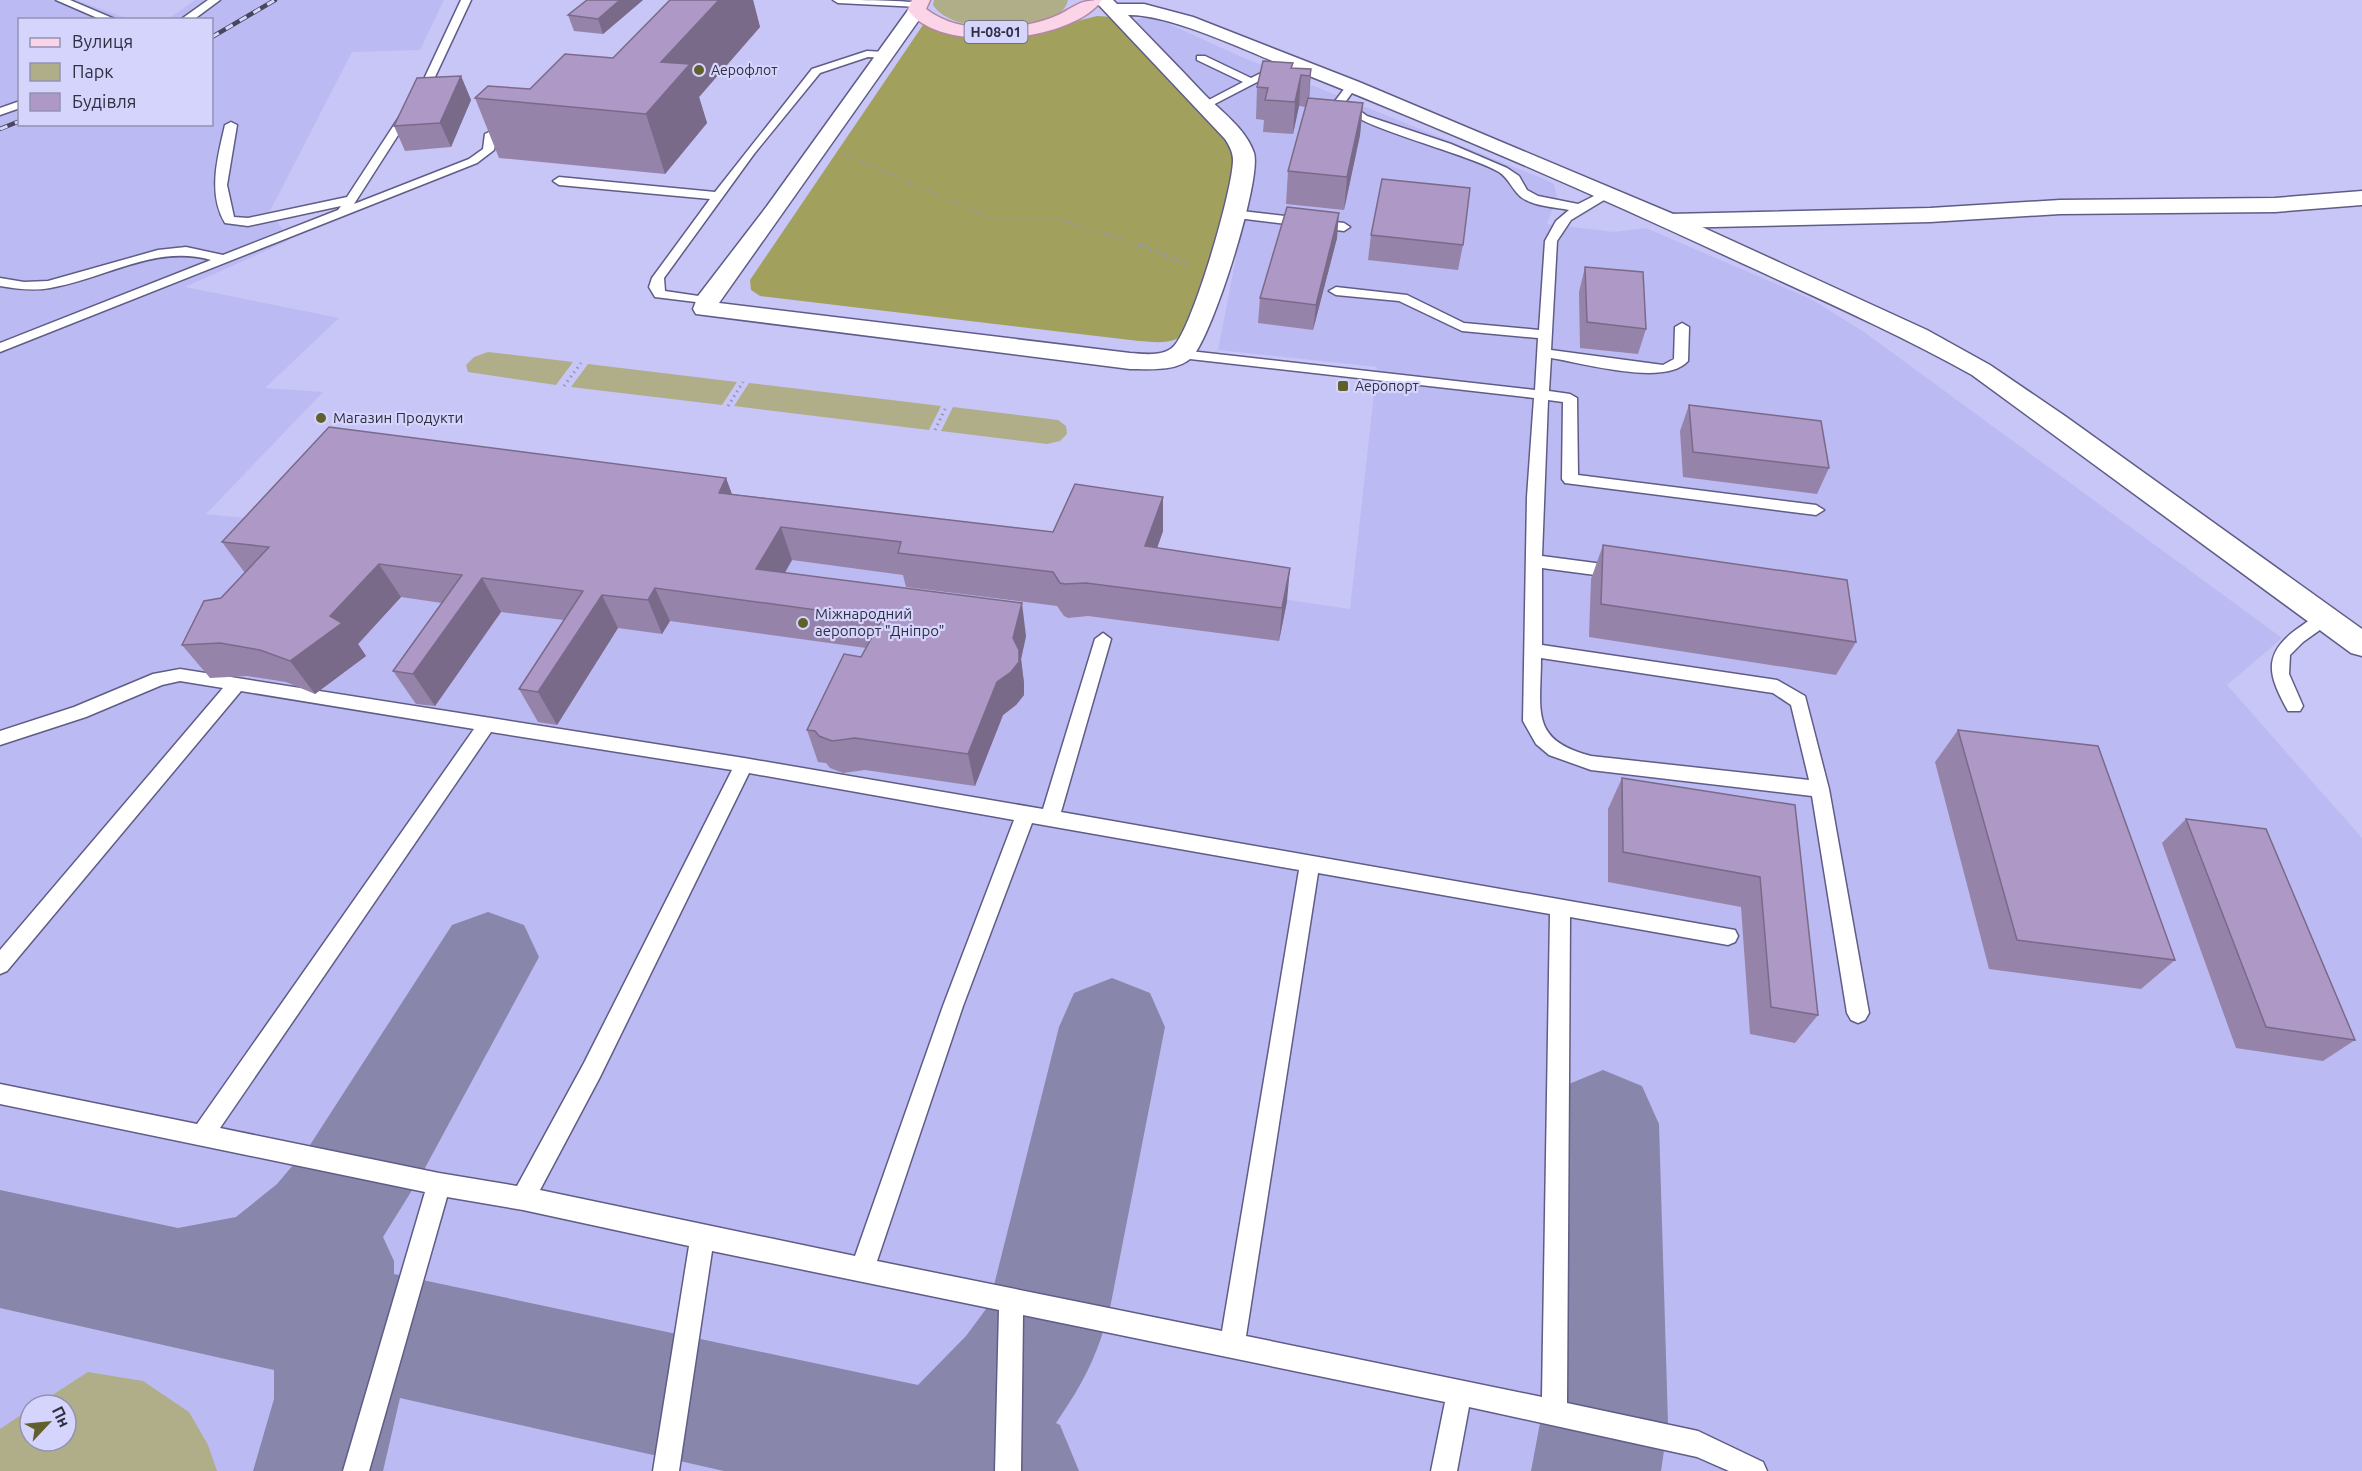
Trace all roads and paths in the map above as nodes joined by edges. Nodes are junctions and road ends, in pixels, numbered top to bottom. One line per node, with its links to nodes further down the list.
1 (61, 0): 7 (lane)
2 (215, 0): 8 (lane)
3 (466, 0): 24 (lane)
4 (838, 0): 6 (lane)
5 (1103, 3): 6 (main road, Н-08-01); 11 (street); 15 (street)
6 (919, 5): 9 (street)
7 (107, 18)
8 (188, 18)
9 (886, 55): 19 (street); 22 (lane)
10 (1201, 58): 12 (lane)
11 (1290, 62): 12 (lane); 13 (street)
12 (1251, 82): 15 (lane)
13 (1352, 86): 21 (street); 25 (lane)
14 (18, 105): 16 (lane)
15 (1207, 105): 27 (street)
16 (0, 112)
17 (231, 125): 24 (lane)
18 (491, 134): 28 (lane)
19 (820, 147): 26 (street); 29 (path)
20 (559, 181): 22 (lane)
21 (1608, 194): 25 (lane); 30 (street)
22 (717, 196): 36 (lane)
23 (2362, 198): 30 (street)
24 (350, 200): 28 (lane)
25 (1578, 208): 38 (lane)
26 (775, 211): 29 (path); 36 (street)
27 (1233, 214): 31 (lane); 33 (street)
28 (341, 215): 32 (lane)
29 (991, 218): 33 (path)
30 (1670, 221): 52 (street)
31 (1344, 227)
32 (222, 259): 34 (lane); 39 (lane)
33 (1215, 272): 41 (street)
34 (0, 282)
35 (1336, 291): 38 (lane)
36 (707, 301): 41 (street)
37 (1682, 327): 40 (lane)
38 (1545, 335): 40 (lane)
39 (0, 348)
40 (1544, 353): 45 (lane)
41 (1181, 354): 45 (lane)
42 (581, 363): 44 (path)
43 (743, 382): 46 (path)
44 (564, 386)
45 (1541, 394): 49 (lane); 50 (lane)
46 (728, 406)
47 (946, 407): 48 (path)
48 (935, 430)
49 (1816, 510)
50 (1534, 561): 51 (lane); 55 (lane)
51 (1640, 575)
52 (2325, 618): 54 (street); 57 (lane)
53 (1102, 639): 63 (lane)
54 (2362, 645)
55 (1533, 650): 61 (lane); 61 (lane)
56 (237, 684): 58 (lane); 59 (lane); 67 (lane)
57 (2294, 706)
58 (487, 724): 60 (lane); 70 (lane)
59 (0, 738)
60 (744, 765): 62 (lane); 72 (lane)
61 (1820, 789): 68 (lane)
62 (1026, 814): 63 (lane); 74 (lane)
63 (1050, 818): 64 (lane)
64 (1310, 863): 65 (lane); 76 (lane)
65 (1560, 908): 66 (lane); 78 (lane)
66 (1728, 936)
67 (0, 965)
68 (1858, 1013)
69 (0, 1094): 70 (lane)
70 (202, 1136): 71 (lane)
71 (439, 1184): 72 (lane); 79 (lane)
72 (524, 1198): 73 (lane)
73 (702, 1237): 74 (lane); 80 (lane)
74 (861, 1270): 75 (lane)
75 (1011, 1300): 76 (lane); 81 (lane)
76 (1232, 1345): 77 (lane)
77 (1459, 1392): 78 (lane); 82 (lane)
78 (1554, 1413): 83 (lane)
79 (356, 1471)
80 (666, 1471)
81 (1008, 1471)
82 (1444, 1471)
83 (1754, 1471)

